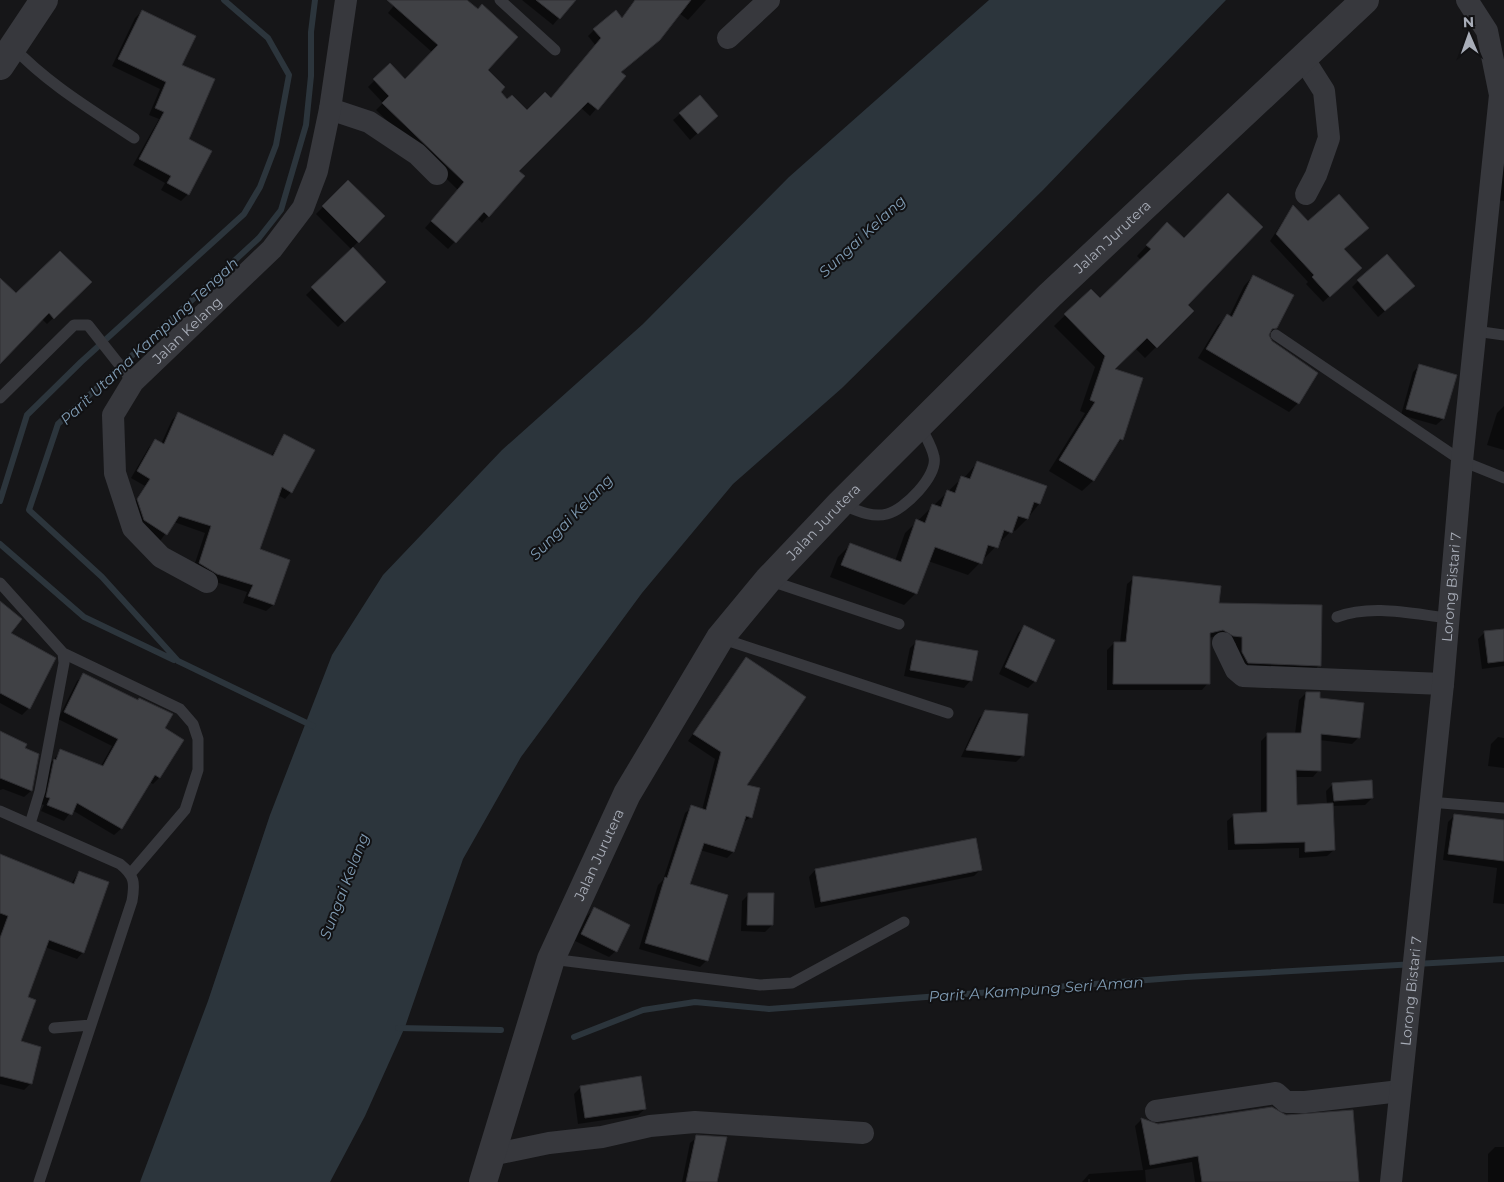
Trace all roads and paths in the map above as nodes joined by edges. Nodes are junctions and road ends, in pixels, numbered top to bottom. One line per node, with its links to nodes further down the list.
1 (44, 0): 9 (street)
2 (346, 0): 12 (street, Jalan Kelang)
3 (500, 0): 8 (lane)
4 (769, 0): 7 (street)
5 (1365, 0): 10 (street, Jalan Jurutera)
6 (1467, 0): 11 (street, Lorong Bistari 7)
7 (728, 38)
8 (555, 50)
9 (7, 57): 14 (lane)
10 (1303, 58): 16 (street); 22 (street, Jalan Jurutera)
11 (1502, 95): 13 (street, Lorong Bistari 7)
12 (330, 109): 15 (street); 20 (street, Jalan Kelang)
13 (1501, 120): 17 (street, Lorong Bistari 7)
14 (134, 138)
15 (437, 174)
16 (1306, 194)
17 (1475, 331): 19 (lane); 23 (street, Lorong Bistari 7)
18 (1276, 335): 23 (lane)
19 (1504, 335)
20 (133, 382): 21 (lane); 27 (street, Jalan Kelang)
21 (0, 398)
22 (920, 424): 25 (street, Jalan Jurutera); 25 (lane)
23 (1462, 461): 24 (lane); 30 (street, Lorong Bistari 7)
24 (1504, 478)
25 (840, 504): 26 (street, Jalan Jurutera)
26 (768, 580): 31 (lane); 32 (street, Jalan Jurutera)
27 (207, 582)
28 (0, 583): 34 (lane)
29 (1337, 618): 30 (lane)
30 (1448, 618): 35 (street, Lorong Bistari 7)
31 (899, 624)
32 (720, 638): 36 (lane); 43 (street, Jalan Jurutera)
33 (1223, 643): 35 (street)
34 (63, 653): 40 (lane); 41 (lane)
35 (1443, 684): 37 (street, Lorong Bistari 7)
36 (948, 713)
37 (1429, 802): 38 (lane); 46 (street, Lorong Bistari 7)
38 (1504, 808)
39 (0, 811): 40 (lane)
40 (30, 824): 41 (lane)
41 (131, 873): 44 (lane)
42 (904, 922): 43 (lane)
43 (551, 959): 49 (street, Jalan Jurutera)
44 (91, 1025): 45 (lane); 50 (lane)
45 (54, 1028)
46 (1400, 1091): 47 (street); 52 (street, Lorong Bistari 7)
47 (1156, 1111)
48 (863, 1133): 49 (street)
49 (491, 1155): 51 (street, Jalan Jurutera)
50 (39, 1182)
51 (483, 1182)
52 (1391, 1182)

